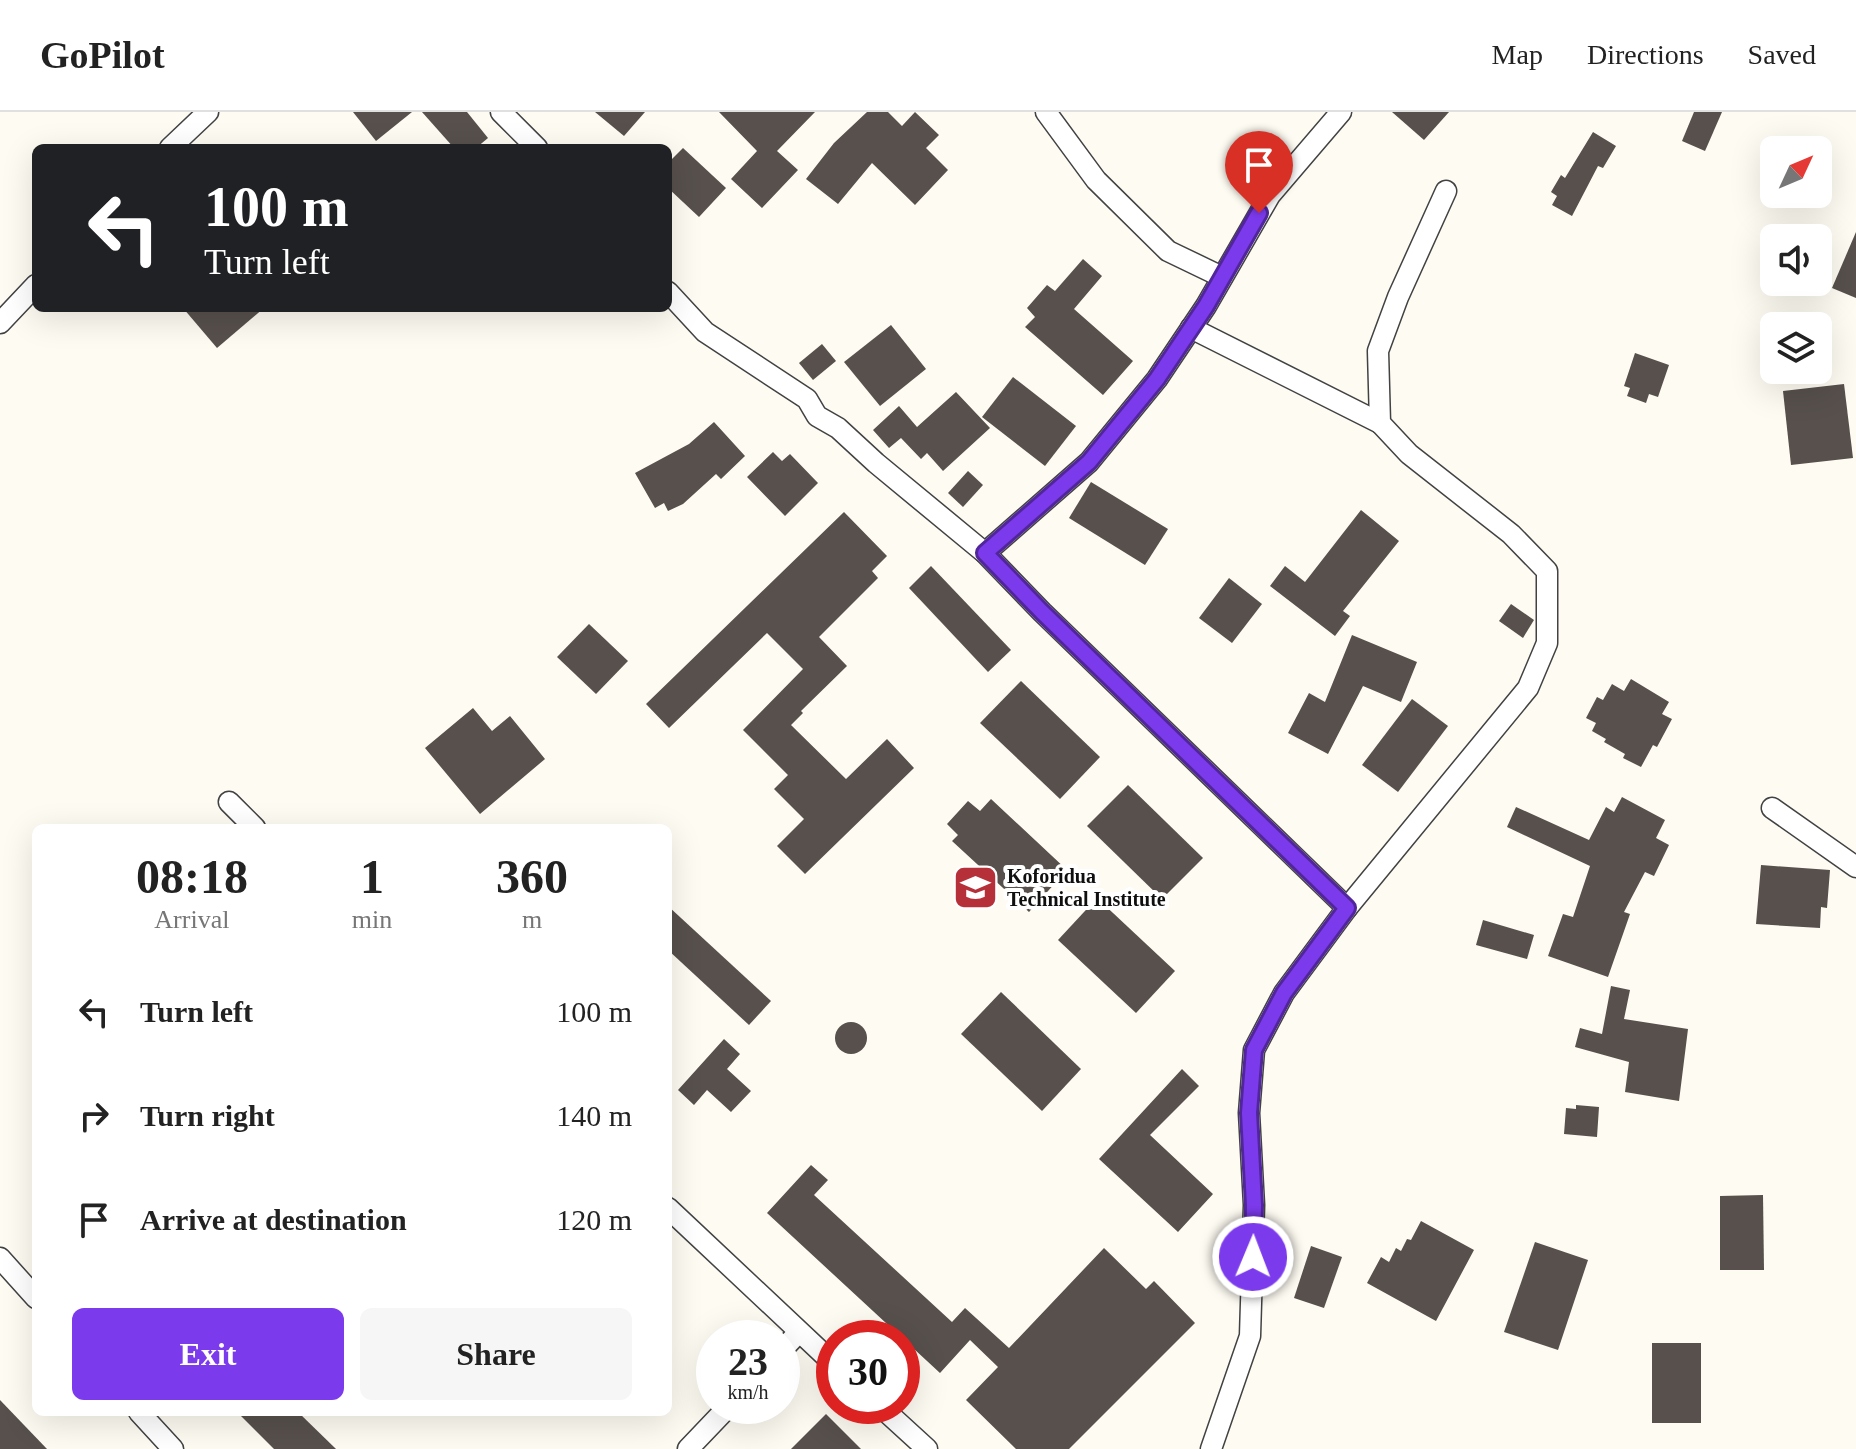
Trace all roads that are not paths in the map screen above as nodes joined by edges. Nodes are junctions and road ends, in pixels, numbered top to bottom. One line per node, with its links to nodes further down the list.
1 (208, 112): 5 (street)
2 (501, 112): 6 (street)
3 (1046, 112): 8 (street)
4 (1341, 112): 8 (street)
5 (174, 144)
6 (533, 144)
7 (1446, 191): 13 (street)
8 (1222, 277): 12 (street)
9 (32, 289): 11 (street)
10 (672, 296): 14 (street)
11 (0, 323)
12 (1191, 328): 13 (street); 14 (street)
13 (1380, 423): 19 (street)
14 (985, 553): 19 (street)
15 (229, 802): 17 (street)
16 (1772, 808): 18 (street)
17 (251, 824)
18 (1856, 867)
19 (1347, 908): 32 (street)
20 (672, 1212): 23 (street)
21 (0, 1258): 22 (street)
22 (32, 1294)
23 (786, 1320)
24 (800, 1333): 25 (street)
25 (816, 1348)
26 (143, 1416): 29 (street)
27 (712, 1424): 30 (street)
28 (900, 1424): 31 (street)
29 (173, 1449)
30 (688, 1449)
31 (927, 1449)
32 (1211, 1449)

